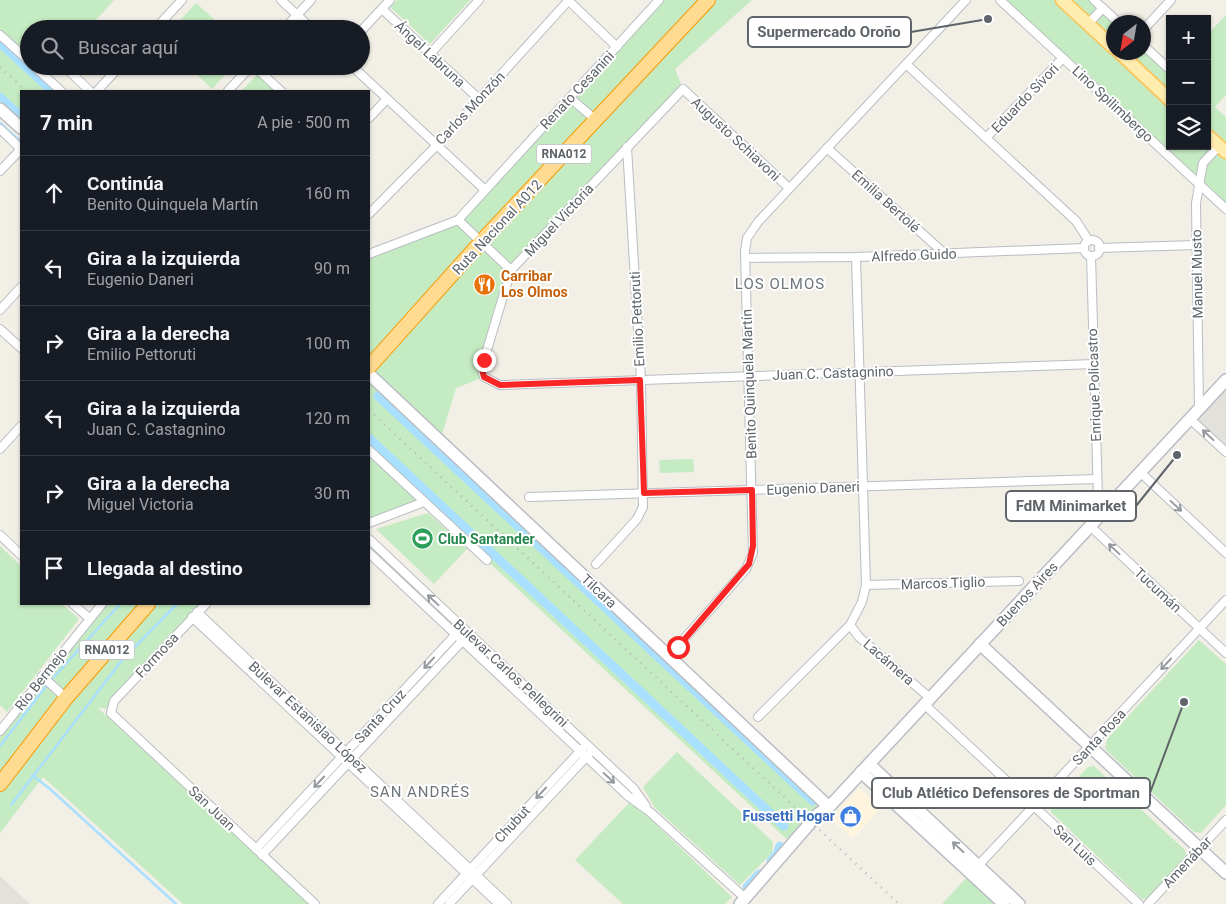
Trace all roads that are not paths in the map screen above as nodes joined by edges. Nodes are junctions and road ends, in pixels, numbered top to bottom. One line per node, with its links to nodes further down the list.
1 (182, 0): 18 (street)
2 (281, 0): 16 (street)
3 (310, 0): 16 (street)
4 (390, 0): 15 (street)
5 (479, 0): 29 (street)
6 (569, 0): 26 (street); 49 (street, Carlos Monzón)
7 (659, 0): 26 (street, Renato Cesanini)
8 (708, 0): 52 (highway, Ruta Nacional A012 / RNA012)
9 (966, 0): 32 (street, Benito Quinquela Martín)
10 (1000, 0): 30 (street, Lino Spilimbergo)
11 (1062, 0): 23 (main road)
12 (1094, 0): 14 (street)
13 (1171, 0): 22 (street)
14 (1103, 8): 17 (street); 23 (street)
15 (382, 9): 21 (street); 29 (street, Ángel Labruna)
16 (297, 15): 19 (street); 20 (street)
17 (1110, 15)
18 (163, 20)
19 (292, 20)
20 (302, 20)
21 (370, 22)
22 (1151, 22)
23 (1088, 24): 25 (main road)
24 (0, 35): 28 (street)
25 (1106, 41)
26 (617, 47): 47 (street, Renato Cesanini)
27 (1151, 52): 33 (street)
28 (20, 53)
29 (430, 54): 49 (street, Ángel Labruna)
30 (1063, 58): 55 (street, Eduardo Sívori); 64 (street, Lino Spilimbergo)
31 (1128, 60): 46 (main road)
32 (906, 64): 55 (street); 60 (street, Benito Quinquela Martín)
33 (1166, 66)
34 (44, 75): 41 (street)
35 (73, 75): 42 (street)
36 (112, 75): 43 (street)
37 (243, 75): 44 (street)
38 (262, 75): 45 (street)
39 (362, 75): 48 (street)
40 (683, 89): 58 (street, Miguel Victoria); 65 (street, Augusto Schiavoni)
41 (61, 90)
42 (89, 90)
43 (98, 90)
44 (229, 90)
45 (280, 90)
46 (1166, 96)
47 (570, 98): 52 (street); 66 (street, Renato Cesanini)
48 (387, 99): 51 (street); 57 (street)
49 (479, 99): 57 (street, Carlos Monzón)
50 (0, 109): 53 (main road)
51 (370, 117)
52 (596, 120): 71 (highway, Ruta Nacional A012 / RNA012)
53 (20, 127)
54 (0, 129): 59 (street)
55 (986, 138): 70 (street)
56 (1211, 138): 61 (main road)
57 (437, 145): 66 (street); 68 (street, Carlos Monzón)
58 (627, 147): 80 (street, Miguel Victoria); 91 (street, Emilio Pettoruti)
59 (20, 148)
60 (827, 148): 65 (street, Benito Quinquela Martín); 76 (street, Emilia Bertolé)
61 (1223, 149): 64 (street, Manuel Musto)
62 (20, 150): 63 (street)
63 (0, 171)
64 (1198, 183): 67 (street, Lino Spilimbergo); 72 (street, Manuel Musto)
65 (789, 188): 79 (street, Benito Quinquela Martín)
66 (485, 190): 69 (street, Renato Cesanini)
67 (1226, 209)
68 (370, 213)
69 (458, 220): 71 (street); 75 (street, Renato Cesanini)
70 (1089, 241): 73 (street); 74 (street)
71 (481, 242): 80 (street); 86 (highway, Ruta Nacional A012 / RNA012)
72 (1196, 245): 74 (street); 93 (street, Manuel Musto)
73 (1084, 248): 76 (street, Alfredo Guido); 77 (street)
74 (1099, 248): 77 (street)
75 (370, 254)
76 (945, 254): 78 (street, Alfredo Guido)
77 (1091, 256): 85 (street, Enrique Policastro)
78 (856, 257): 79 (street, Alfredo Guido); 87 (street)
79 (745, 258): 89 (street, Benito Quinquela Martín)
80 (511, 270): 90 (street, Miguel Victoria)
81 (20, 288): 82 (street)
82 (0, 310)
83 (0, 329): 84 (street)
84 (20, 347)
85 (1094, 364): 87 (street, Juan C. Castagnino); 100 (street, Enrique Policastro)
86 (370, 366)
87 (860, 372): 89 (street, Juan C. Castagnino); 101 (street)
88 (370, 375): 150 (main road, Tilcara)
89 (748, 376): 91 (street, Juan C. Castagnino); 102 (street, Benito Quinquela Martín)
90 (484, 377): 91 (street, Juan C. Castagnino)
91 (640, 380): 103 (street, Emilio Pettoruti)
92 (1226, 380): 93 (main road, Buenos Aires)
93 (1199, 409): 94 (main road, Buenos Aires)
94 (1190, 419): 98 (street, one-way to 94); 99 (main road, Buenos Aires)
95 (20, 427): 96 (street)
96 (0, 449)
97 (370, 451): 105 (street)
98 (1226, 452)
99 (1140, 472): 106 (main road, Buenos Aires); 111 (street, one-way to 111)
100 (1097, 479): 101 (street, Eugenio Daneri); 106 (street, Enrique Policastro)
101 (863, 486): 102 (street, Eugenio Daneri); 117 (street)
102 (752, 490): 103 (street, Eugenio Daneri); 132 (street, Benito Quinquela Martín)
103 (644, 493): 104 (street, Eugenio Daneri); 115 (street, Emilio Pettoruti)
104 (529, 497)
105 (424, 502): 107 (street); 114 (street)
106 (1102, 513): 108 (main road, Buenos Aires)
107 (370, 523)
108 (1090, 526): 127 (street, Tucumán, one-way to 108); 131 (main road, Buenos Aires)
109 (0, 535): 112 (street)
110 (370, 540): 126 (street, Bulevar Carlos Pellegrini, one-way to 110)
111 (1226, 553)
112 (20, 554)
113 (370, 554): 128 (street, Bulevar Carlos Pellegrini)
114 (487, 560)
115 (596, 564)
116 (1019, 581): 117 (street, Marcos Tiglio)
117 (866, 585): 125 (street)
118 (1226, 600): 127 (street, Santa Rosa)
119 (74, 605): 124 (street)
120 (101, 605): 124 (street, Río Bermejo)
121 (147, 605): 135 (highway, RNA012)
122 (205, 605): 123 (street, Formosa)
123 (194, 615): 137 (street, Formosa); 143 (street, Bulevar Estanislao López)
124 (89, 618): 134 (street, Río Bermejo)
125 (850, 625): 136 (street, Lacámera); 138 (street)
126 (462, 627): 128 (street, Santa Cruz); 129 (street, Bulevar Carlos Pellegrini)
127 (1200, 629): 133 (street, Tucumán); 140 (street, Santa Rosa, one-way to 140)
128 (456, 634): 130 (street, Bulevar Carlos Pellegrini); 143 (street, Santa Cruz, one-way to 143)
129 (469, 634): 130 (street, Santa Cruz); 141 (street, Bulevar Carlos Pellegrini)
130 (462, 641): 142 (street, Bulevar Carlos Pellegrini); 144 (street, Santa Cruz)
131 (980, 644): 136 (main road, Buenos Aires); 140 (main road)
132 (678, 647)
133 (1226, 654)
134 (42, 676): 135 (street); 139 (street, Río Bermejo)
135 (66, 698): 146 (highway, RNA012)
136 (927, 701): 145 (main road, Buenos Aires); 149 (street, San Luis)
137 (111, 709): 154 (street, San Juan)
138 (758, 717)
139 (1, 728)
140 (1090, 746): 149 (street, Santa Rosa); 153 (main road)
141 (589, 747): 142 (street, Chubut); 147 (street, Bulevar Carlos Pellegrini)
142 (583, 754): 148 (street, Bulevar Carlos Pellegrini, one-way to 148); 157 (street, Chubut)
143 (344, 755): 144 (street, Bulevar Estanislao López); 154 (street, Santa Cruz, one-way to 154)
144 (350, 761): 154 (street, Santa Cruz); 157 (street, Bulevar Estanislao López)
145 (865, 768): 150 (main road, Buenos Aires); 155 (main road)
146 (0, 784)
147 (634, 790): 148 (street); 151 (street, Bulevar Carlos Pellegrini)
148 (628, 796): 151 (street, Bulevar Carlos Pellegrini)
149 (1034, 806): 155 (street, Santa Rosa); 166 (street, San Luis)
150 (829, 807): 158 (main road, Buenos Aires)
151 (650, 812): 158 (street, Bulevar Carlos Pellegrini)
152 (1226, 820): 153 (street, Amenábar)
153 (1200, 849): 156 (main road); 167 (street, Amenábar)
154 (259, 852): 159 (street, San Juan)
155 (974, 869): 164 (main road); 165 (main road)
156 (1226, 873)
157 (471, 874): 160 (street, Chubut); 161 (street, Chubut); 162 (street, Bulevar Estanislao López); 163 (street, Bulevar Estanislao López)
158 (746, 902)
159 (315, 904)
160 (438, 904)
161 (449, 904)
162 (499, 904)
163 (507, 904)
164 (1004, 904)
165 (1019, 904)
166 (1139, 904)
167 (1148, 904)

